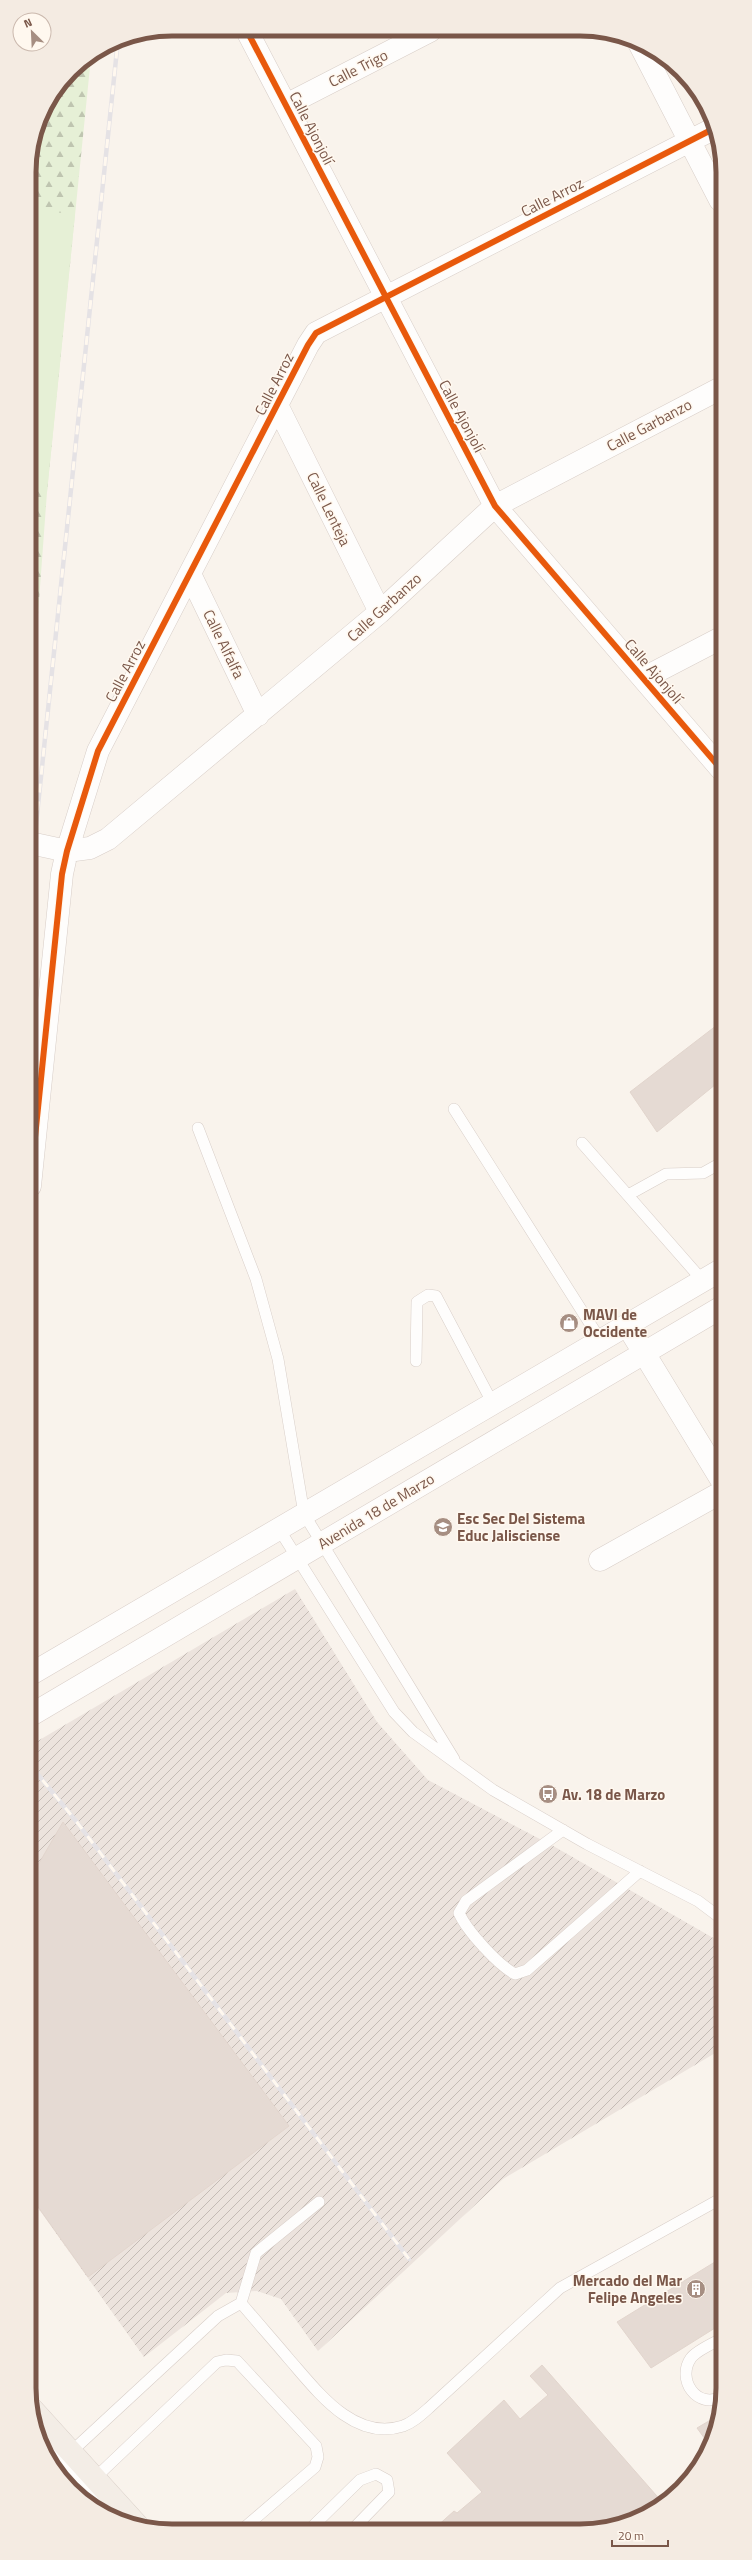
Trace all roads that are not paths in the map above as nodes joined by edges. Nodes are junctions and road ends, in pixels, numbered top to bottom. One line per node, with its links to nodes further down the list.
1 (249, 36): 4 (street, Calle Ajonjolí)
2 (420, 36): 4 (street, Calle Trigo)
3 (643, 52): 6 (street)
4 (286, 106): 8 (street, Calle Ajonjolí)
5 (710, 131): 6 (street, Calle Arroz)
6 (690, 140): 7 (street); 8 (street, Calle Arroz)
7 (716, 192)
8 (385, 298): 10 (street, Calle Arroz); 11 (street, Calle Ajonjolí)
9 (716, 391): 11 (street, Calle Garbanzo)
10 (278, 407): 12 (street, Calle Arroz); 13 (street, Calle Lenteja)
11 (495, 506): 13 (street, Calle Garbanzo); 15 (street, Calle Ajonjolí)
12 (190, 574): 16 (street, Calle Alfalfa); 19 (street, Calle Arroz)
13 (380, 612): 16 (street, Calle Garbanzo)
14 (716, 641): 15 (street)
15 (644, 678): 17 (street, Calle Ajonjolí)
16 (258, 715): 19 (street, Calle Garbanzo)
17 (716, 763)
18 (36, 844): 19 (street, Calle Garbanzo)
19 (67, 851): 21 (street, Calle Arroz)
20 (454, 1109): 30 (lane)
21 (36, 1128)
22 (198, 1128): 36 (lane)
23 (582, 1142): 25 (lane)
24 (716, 1166): 25 (lane)
25 (628, 1195): 27 (lane)
26 (716, 1273): 27 (street)
27 (703, 1281): 29 (street)
28 (716, 1310): 31 (street, Avenida 18 de Marzo)
29 (627, 1325): 30 (street); 31 (street)
30 (601, 1341): 33 (street)
31 (643, 1353): 34 (street); 38 (street, Avenida 18 de Marzo)
32 (416, 1362): 33 (lane)
33 (493, 1404): 36 (street)
34 (716, 1471)
35 (716, 1495): 40 (street)
36 (304, 1514): 37 (street); 38 (lane)
37 (279, 1529): 39 (lane); 41 (street)
38 (322, 1543): 39 (street, Avenida 18 de Marzo); 43 (lane)
39 (298, 1557): 42 (street, Avenida 18 de Marzo); 43 (lane)
40 (600, 1560)
41 (36, 1671)
42 (36, 1711)
43 (454, 1759): 44 (lane)
44 (563, 1830): 45 (lane); 45 (lane)
45 (640, 1871): 46 (lane)
46 (716, 1914)
47 (716, 2201): 49 (lane)
48 (319, 2202): 49 (lane)
49 (241, 2304): 53 (lane)
50 (716, 2342): 51 (lane)
51 (715, 2400)
52 (40, 2418): 53 (main road)
53 (70, 2452): 55 (main road)
54 (54, 2456): 56 (lane)
55 (94, 2478): 57 (main road); 58 (lane)
56 (94, 2499)
57 (130, 2517)
58 (249, 2524)
59 (315, 2524): 60 (lane)
60 (358, 2524)

